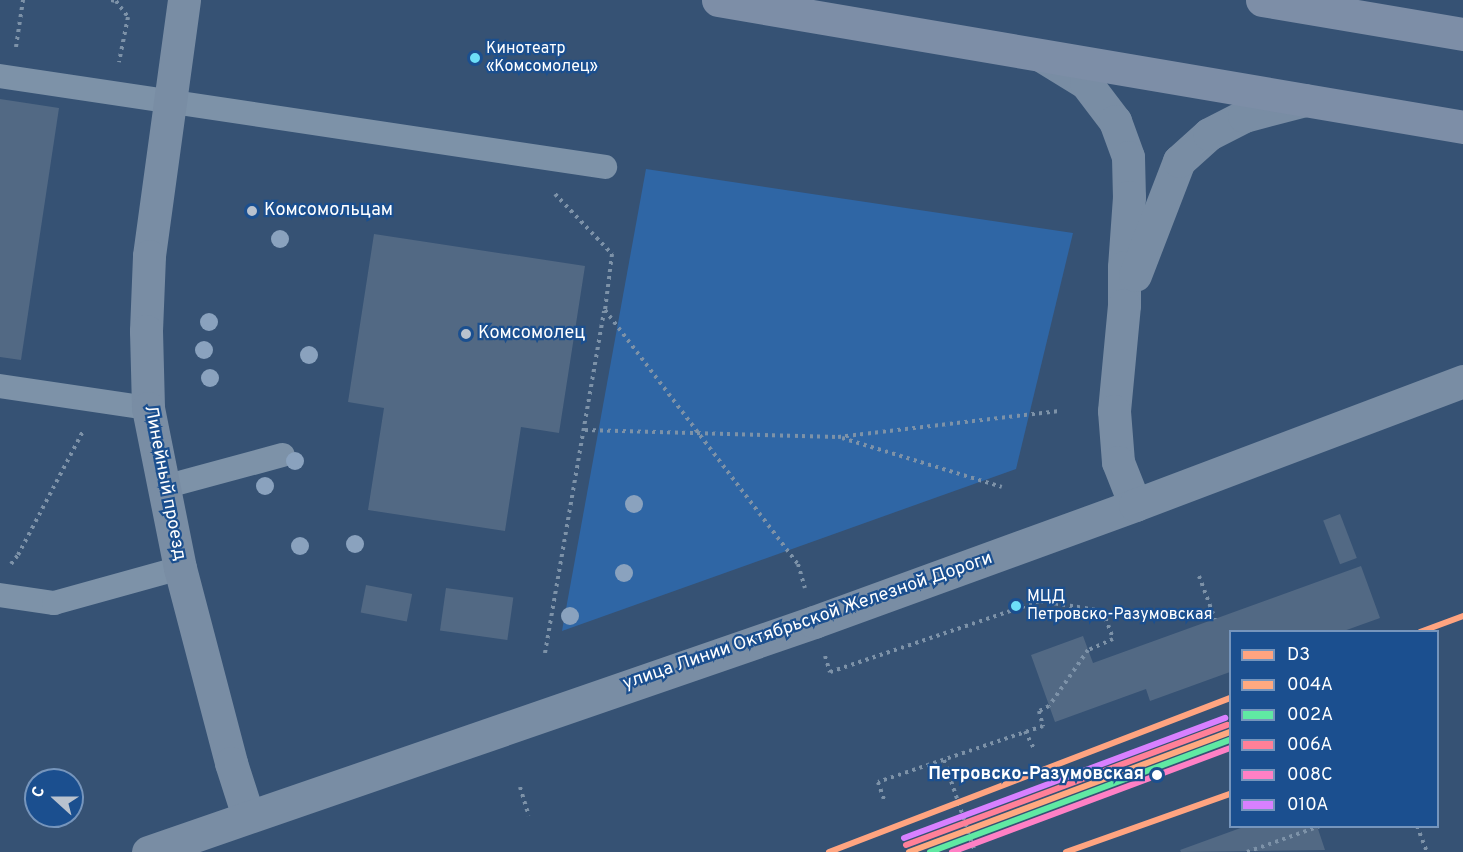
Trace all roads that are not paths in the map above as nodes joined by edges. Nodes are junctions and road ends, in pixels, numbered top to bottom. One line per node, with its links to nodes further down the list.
1 (184, 0): 9 (street, Линейный проезд)
2 (718, 0): 6 (main road)
3 (1262, 0): 4 (main road)
4 (1287, 3): 5 (main road)
5 (1463, 34)
6 (1042, 56): 8 (main road); 12 (street)
7 (6, 77): 9 (lane)
8 (1305, 100): 10 (main road); 12 (street)
9 (170, 103): 11 (lane); 15 (street, Линейный проезд)
10 (1463, 127)
11 (605, 167)
12 (1124, 305): 18 (street)
13 (1463, 381): 18 (street, улица Линии Октябрьской Железной Дороги)
14 (0, 386): 15 (lane)
15 (148, 408): 17 (street, Линейный проезд)
16 (283, 455): 17 (lane)
17 (164, 487): 19 (street, Линейный проезд)
18 (1135, 505): 21 (street, улица Линии Октябрьской Железной Дороги)
19 (180, 568): 20 (lane); 21 (street, Линейный проезд)
20 (0, 595)
21 (248, 816): 22 (street, улица Линии Октябрьской Железной Дороги)
22 (148, 852)

